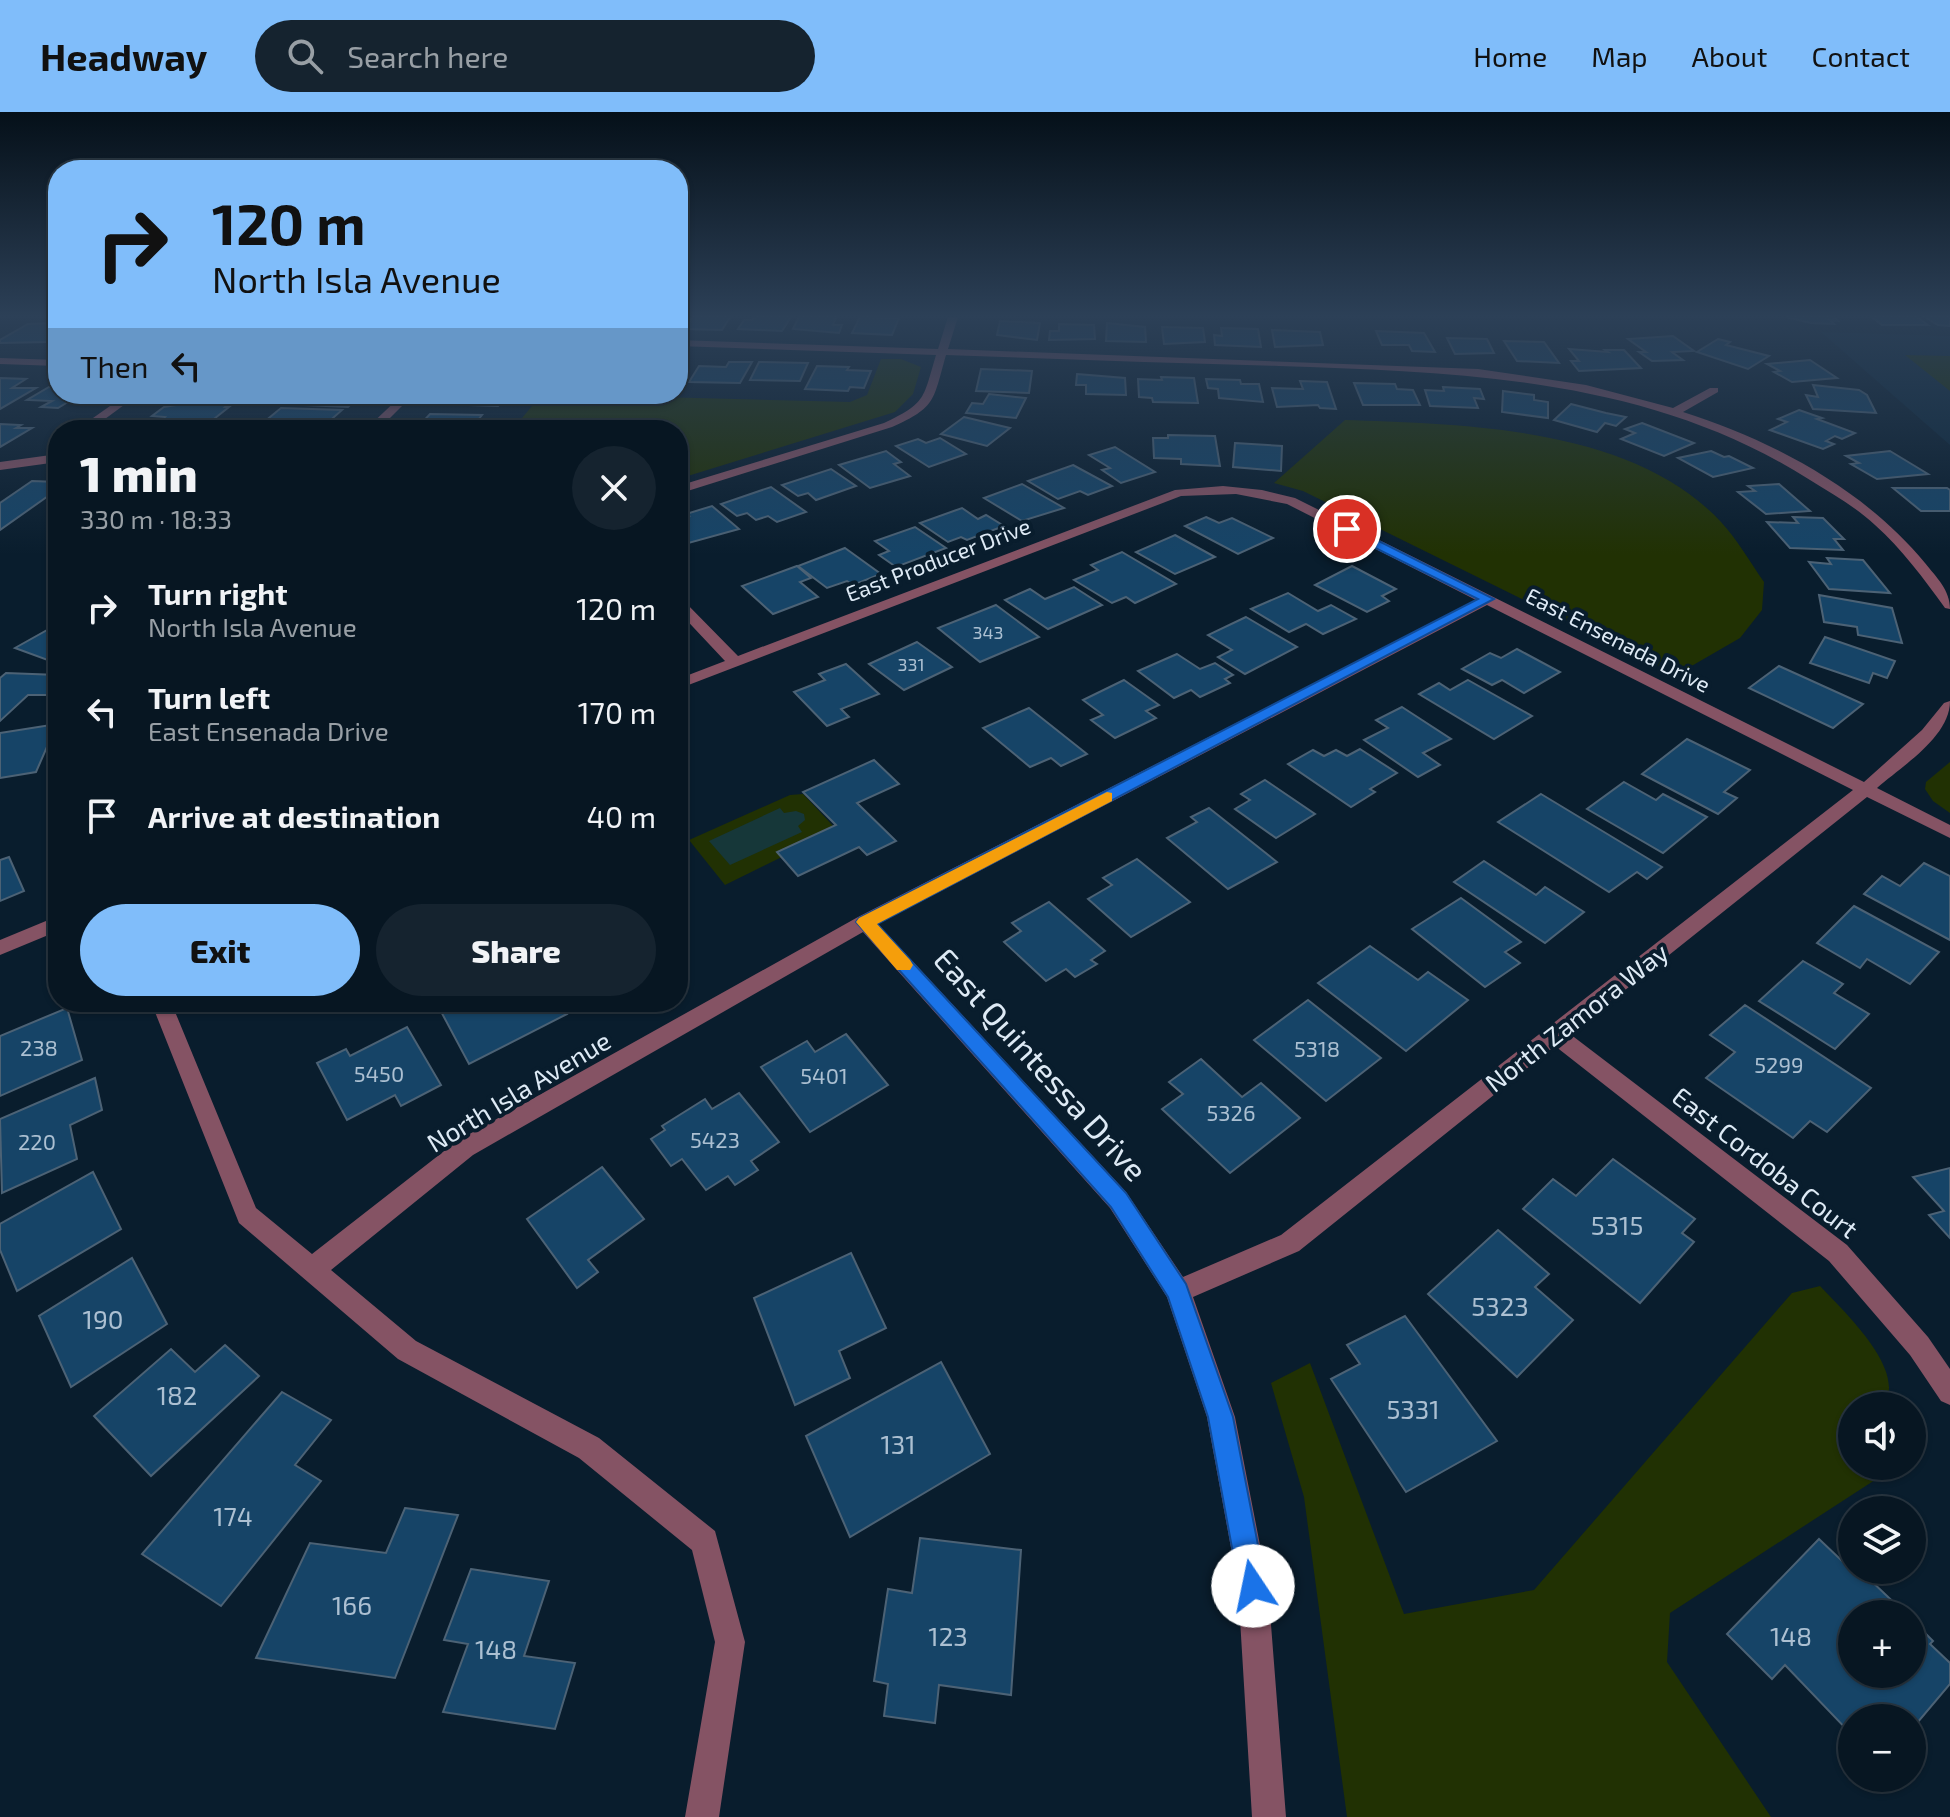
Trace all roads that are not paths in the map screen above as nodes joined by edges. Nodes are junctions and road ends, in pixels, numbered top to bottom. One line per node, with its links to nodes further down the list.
1 (929, 397): 13 (street)
2 (1614, 397): 6 (street)
3 (1702, 397): 6 (street)
4 (120, 404): 7 (street)
5 (398, 404): 8 (street)
6 (1674, 412): 16 (street)
7 (96, 420)
8 (382, 420)
9 (48, 454): 11 (street)
10 (48, 459): 11 (street)
11 (37, 461): 12 (street)
12 (0, 466)
13 (688, 487)
14 (1217, 488): 15 (street, East Ensenada Drive); 18 (street, East Producer Drive)
15 (1488, 599): 21 (street, East Ensenada Drive); 23 (street, North Isla Avenue)
16 (1950, 605)
17 (688, 613): 18 (street)
18 (735, 662): 19 (street, East Producer Drive)
19 (688, 680)
20 (1950, 706): 21 (street, North Zamora Way)
21 (1866, 789): 22 (street, East Ensenada Drive); 27 (street, North Zamora Way)
22 (1950, 832)
23 (865, 922): 28 (street, North Isla Avenue); 29 (street, East Quintessa Drive)
24 (48, 927): 25 (street)
25 (0, 948)
26 (165, 1012): 28 (street)
27 (1556, 1035): 29 (street, North Zamora Way); 30 (street, East Cordoba Court)
28 (311, 1270): 31 (street)
29 (1178, 1291): 32 (street, East Quintessa Drive)
30 (1950, 1392)
31 (702, 1817)
32 (1269, 1817)

